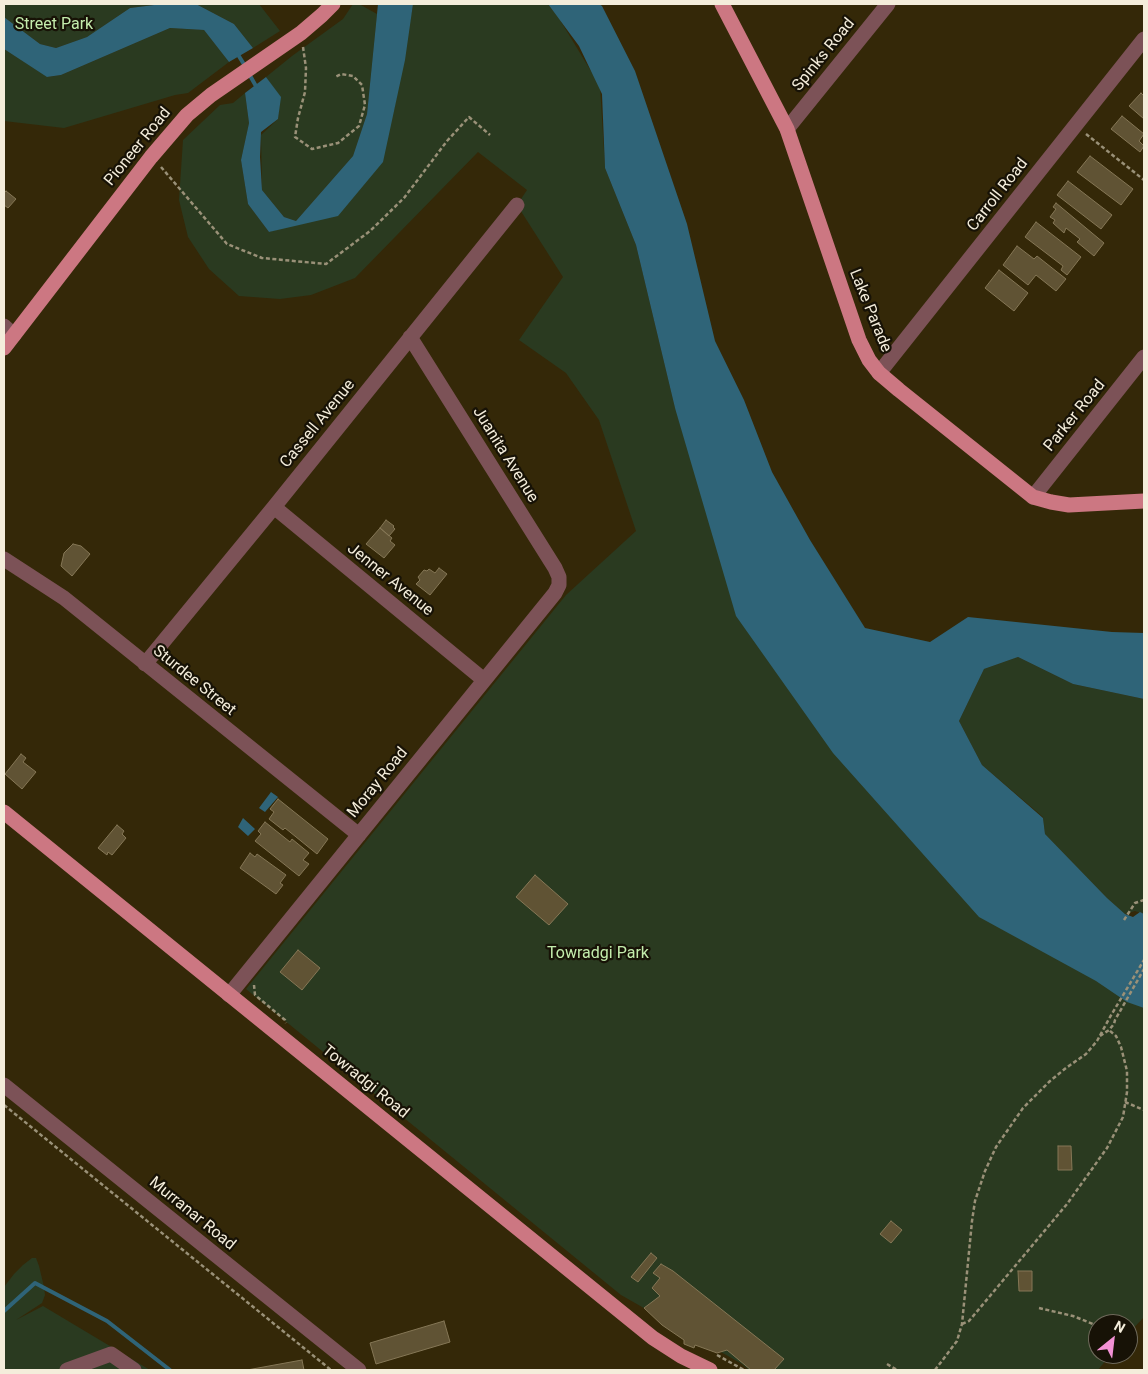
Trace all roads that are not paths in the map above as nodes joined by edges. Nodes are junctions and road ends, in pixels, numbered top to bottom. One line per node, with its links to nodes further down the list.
1 (333, 4): 7 (main road, Pioneer Road)
2 (722, 4): 5 (main road, Lake Parade)
3 (888, 4): 5 (street, Spinks Road)
4 (1144, 39): 11 (street, Carroll Road)
5 (787, 128): 11 (main road, Lake Parade)
6 (517, 205): 8 (street, Cassell Avenue)
7 (9, 330): 9 (main road, Pioneer Road)
8 (410, 337): 14 (street, Cassell Avenue); 16 (street, Juanita Avenue)
9 (4, 348)
10 (1144, 357): 12 (street, Parker Road)
11 (879, 373): 12 (main road, Lake Parade)
12 (1033, 497): 13 (main road, Lake Parade)
13 (1144, 501)
14 (274, 507): 17 (street, Cassell Avenue); 18 (street, Jenner Avenue)
15 (4, 559): 17 (street, Sturdee Street)
16 (555, 593): 18 (street, Moray Road)
17 (145, 664): 20 (street, Sturdee Street)
18 (484, 680): 20 (street, Moray Road)
19 (4, 812): 21 (main road, Towradgi Road)
20 (359, 835): 21 (street, Moray Road)
21 (229, 995): 23 (main road, Towradgi Road)
22 (4, 1085): 26 (street, Murranar Road)
23 (703, 1369)
24 (67, 1370): 25 (street)
25 (134, 1370)
26 (359, 1370)

